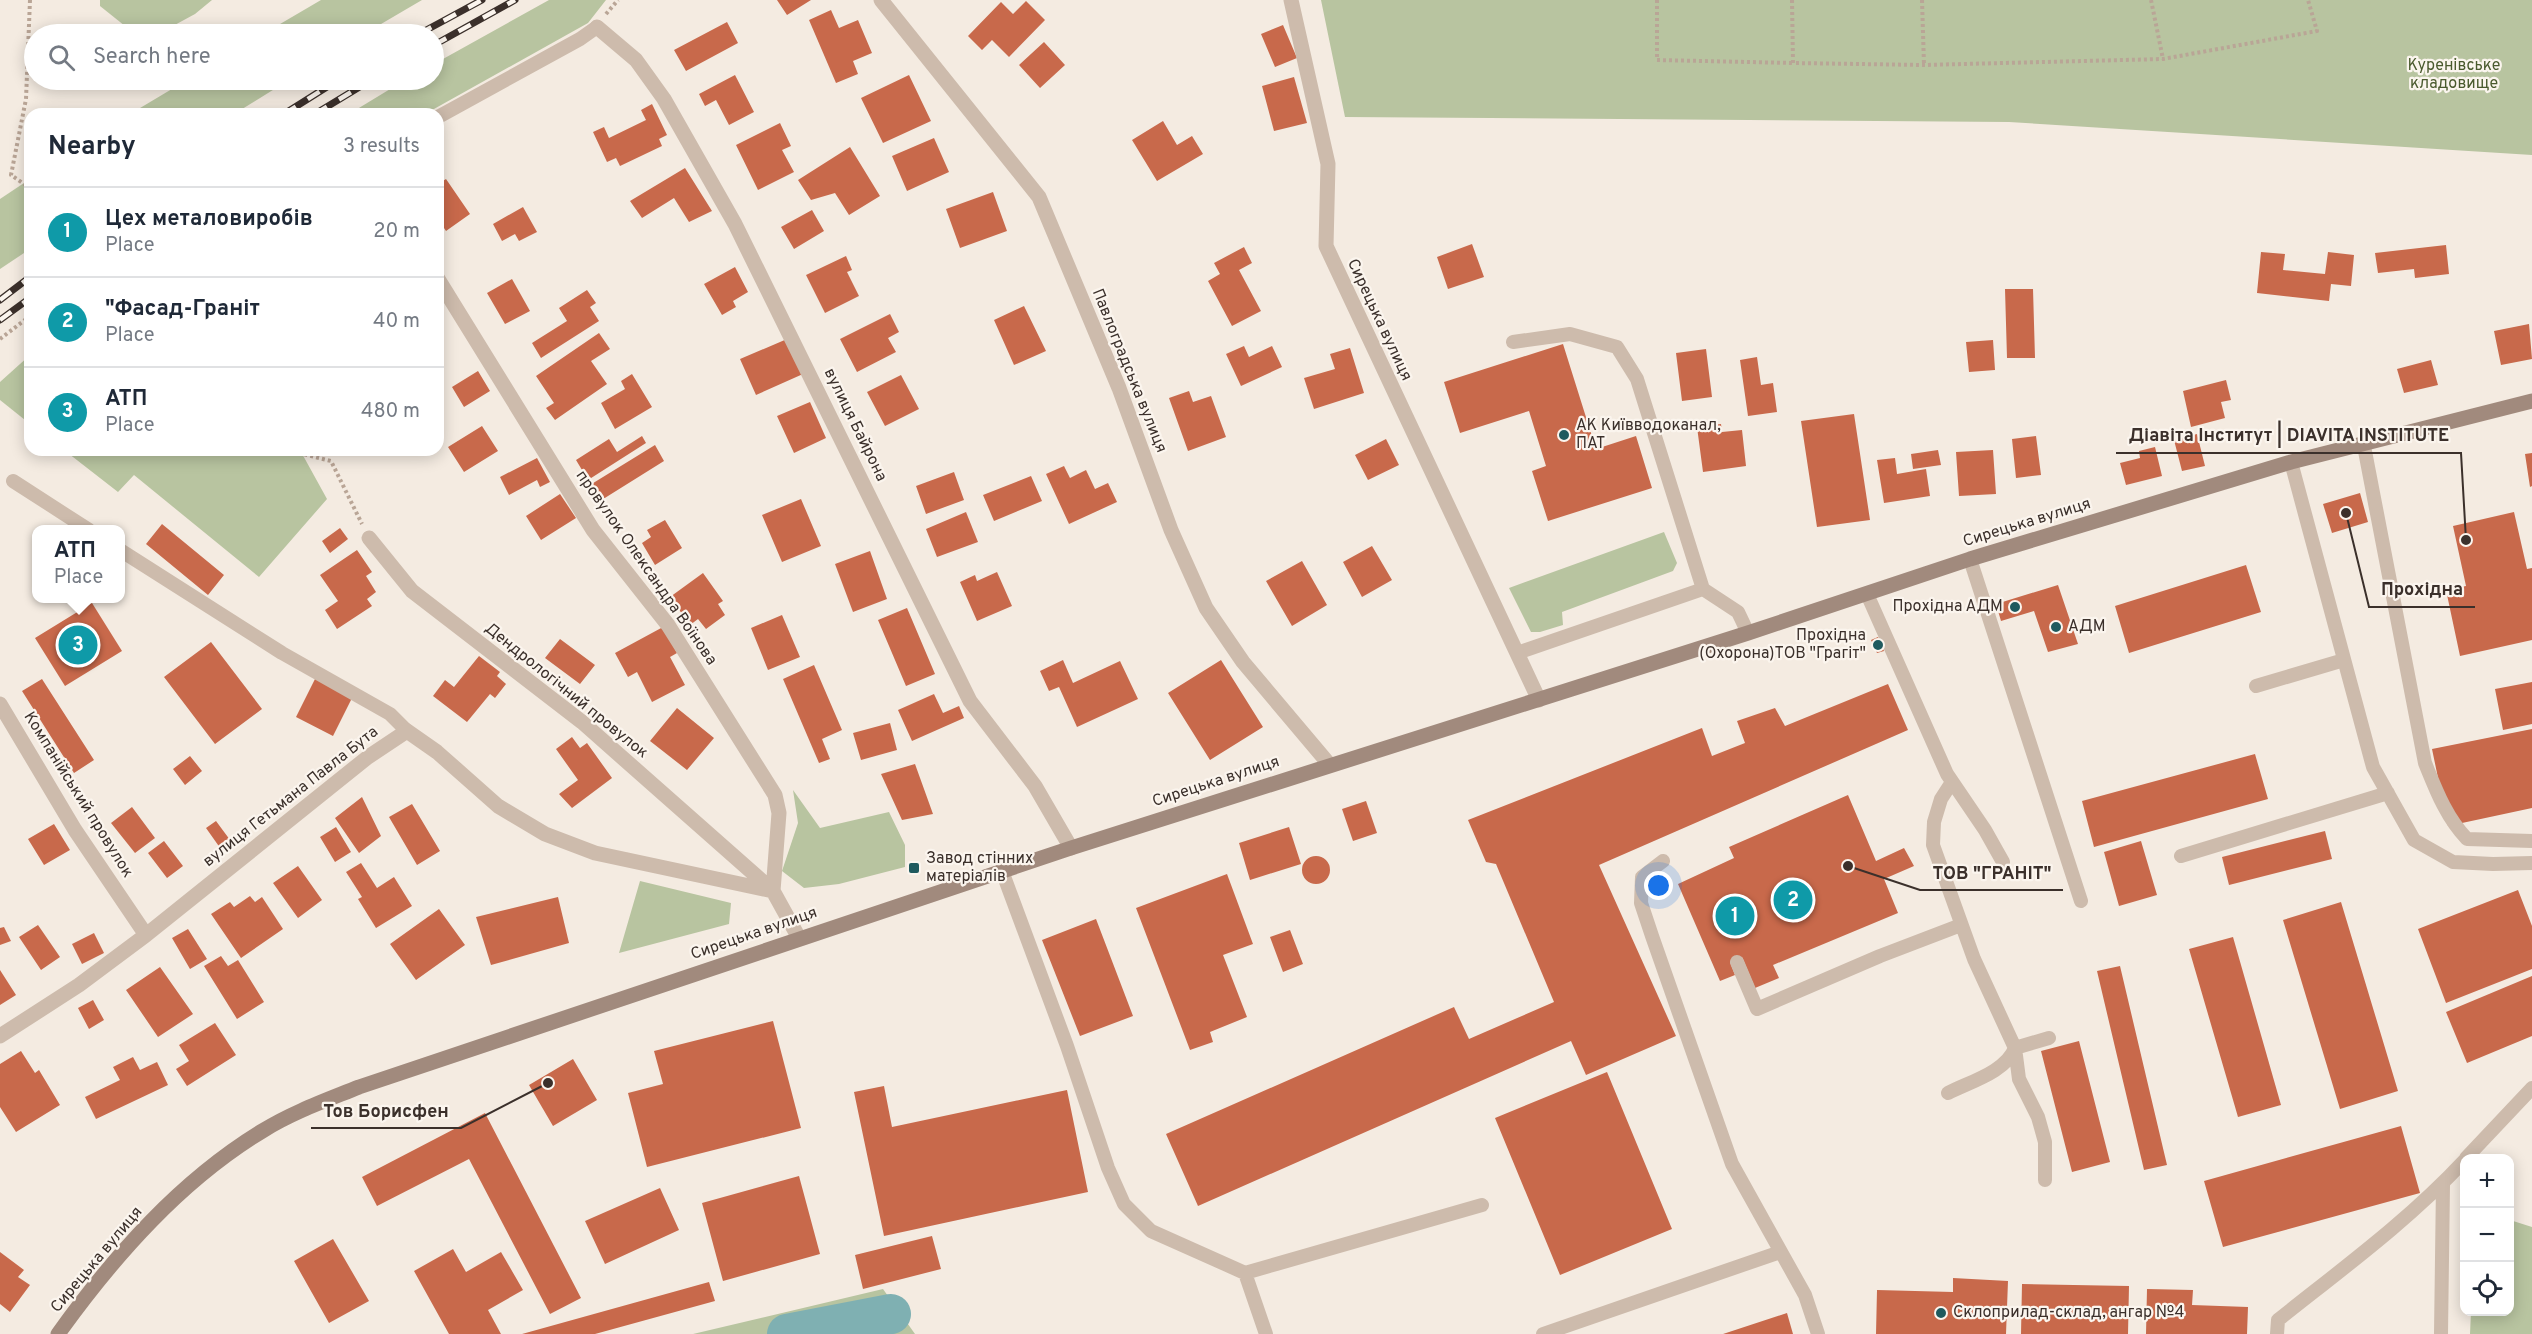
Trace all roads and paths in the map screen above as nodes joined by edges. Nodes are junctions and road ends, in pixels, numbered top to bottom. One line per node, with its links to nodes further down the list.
1 (30, 0): 9 (path)
2 (881, 0): 41 (street, Павлоградська вулиця)
3 (1291, 0): 35 (street, Сирецька вулиця)
4 (1657, 0): 12 (path)
5 (1792, 0): 12 (path)
6 (1922, 0): 13 (path)
7 (2151, 0): 11 (path)
8 (2308, 0): 11 (path)
9 (29, 24)
10 (597, 27): 17 (lane); 45 (street, вулиця Байрона)
11 (2163, 59): 13 (path)
12 (1793, 63): 13 (path)
13 (1924, 65)
14 (26, 90): 15 (path)
15 (24, 108)
16 (24, 109): 18 (path)
17 (444, 114)
18 (24, 184)
19 (444, 289): 51 (street, провулок Олександра Воїнова)
20 (24, 321): 21 (path)
21 (0, 339)
22 (1513, 342): 32 (lane)
23 (2532, 401): 24 (main road, Сирецька вулиця)
24 (2364, 446): 26 (main road, Сирецька вулиця); 44 (lane)
25 (311, 456): 29 (path)
26 (2291, 462): 31 (main road, Сирецька вулиця); 36 (lane)
27 (13, 481): 28 (lane)
28 (81, 525)
29 (369, 538): 51 (street, Дендрологічний провулок)
30 (125, 553): 40 (lane)
31 (1970, 559): 33 (main road, Сирецька вулиця); 52 (lane)
32 (1703, 589): 34 (lane); 35 (lane)
33 (1867, 594): 34 (main road, Сирецька вулиця); 42 (lane)
34 (1748, 633): 38 (main road, Сирецька вулиця)
35 (1517, 653): 38 (street, Сирецька вулиця)
36 (2344, 660): 37 (lane); 43 (lane)
37 (2256, 686)
38 (1539, 700): 41 (main road, Сирецька вулиця)
39 (0, 704): 54 (street, Компанійський провулок)
40 (407, 731): 51 (street); 54 (street, вулиця Гетьмана Павла Бута)
41 (1329, 764): 45 (main road, Сирецька вулиця)
42 (1952, 782): 48 (lane); 53 (lane)
43 (2388, 793): 46 (lane); 49 (lane)
44 (2532, 841)
45 (1071, 848): 50 (main road, Сирецька вулиця)
46 (2181, 856)
47 (1663, 861): 67 (lane)
48 (2004, 862)
49 (2532, 863)
50 (1002, 871): 55 (main road, Сирецька вулиця); 68 (lane)
51 (773, 891): 55 (street)
52 (2081, 901)
53 (1961, 925): 56 (lane); 59 (lane)
54 (146, 935): 57 (street, вулиця Гетьмана Павла Бута)
55 (799, 938): 69 (main road, Сирецька вулиця)
56 (1737, 962)
57 (0, 1036)
58 (2049, 1038): 59 (lane)
59 (2015, 1048): 61 (lane); 64 (lane)
60 (2532, 1088): 62 (lane)
61 (1948, 1093)
62 (2471, 1154)
63 (2460, 1165): 65 (lane)
64 (2046, 1180)
65 (2443, 1184): 73 (lane); 74 (lane)
66 (1482, 1205): 68 (lane)
67 (1780, 1251): 71 (lane); 72 (lane)
68 (1245, 1273): 70 (lane)
69 (58, 1334)
70 (1266, 1334)
71 (1543, 1334)
72 (1818, 1334)
73 (2277, 1334)
74 (2441, 1334)

